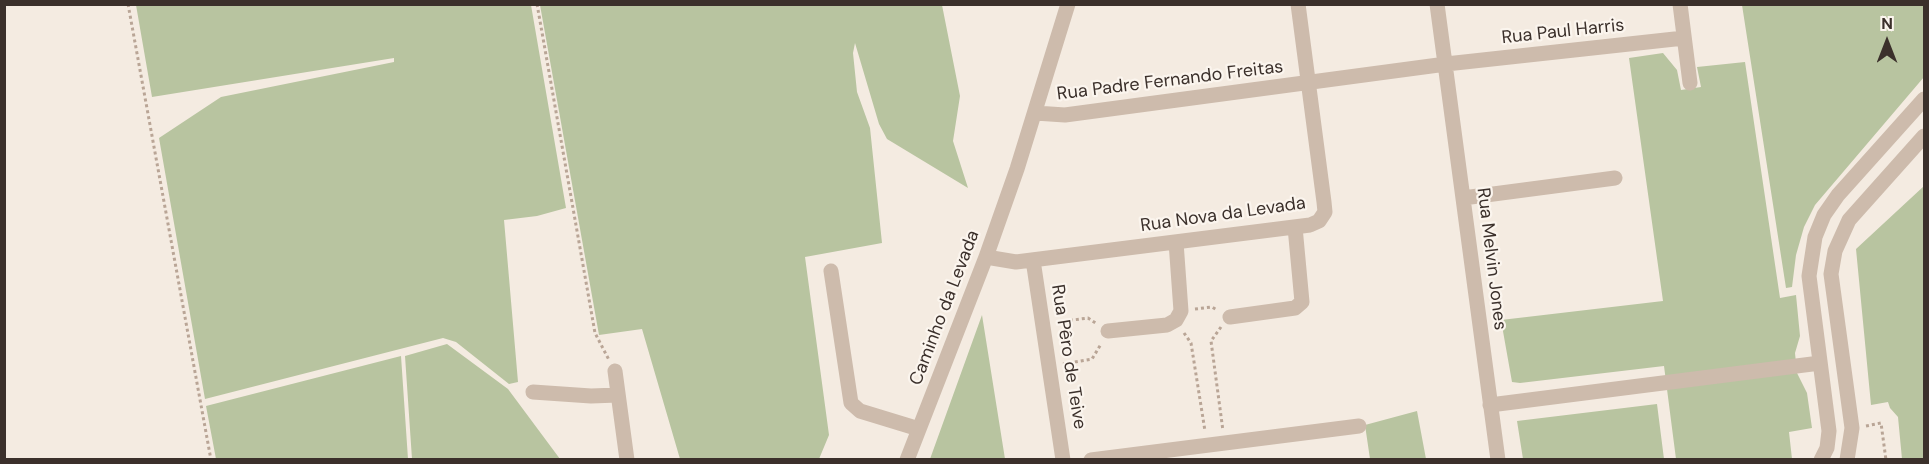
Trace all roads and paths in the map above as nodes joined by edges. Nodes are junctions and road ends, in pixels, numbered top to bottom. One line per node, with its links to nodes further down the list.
1 (128, 4): 36 (path)
2 (537, 4): 27 (path)
3 (1068, 4): 12 (street, Caminho da Levada)
4 (1298, 4): 9 (street, Rua Nova da Levada)
5 (1437, 4): 8 (street, Rua Melvin Jones)
6 (1680, 4): 7 (street)
7 (1684, 38): 8 (street, Rua Paul Harris); 10 (street)
8 (1446, 64): 9 (street, Rua Paul Harris); 15 (street, Rua Melvin Jones)
9 (1309, 82): 12 (street, Rua Padre Fernando Freitas); 16 (street, Rua Nova da Levada)
10 (1690, 83)
11 (1924, 99): 25 (street)
12 (1035, 113): 18 (street, Caminho da Levada)
13 (1924, 136): 32 (street)
14 (1615, 178): 15 (street)
15 (1463, 198): 30 (street, Rua Melvin Jones)
16 (1295, 227): 17 (street, Rua Nova da Levada); 22 (street)
17 (1176, 242): 19 (street, Rua Nova da Levada); 21 (street)
18 (986, 257): 19 (street, Rua Nova da Levada); 33 (street, Caminho da Levada)
19 (1033, 260): 23 (street, Rua Pêro de Teive)
20 (831, 271): 33 (street)
21 (1179, 316): 22 (path); 24 (street); 35 (path)
22 (1230, 317): 34 (path)
23 (1043, 324): 24 (path); 26 (street, Rua Pêro de Teive)
24 (1108, 331): 26 (path)
25 (1820, 363): 30 (street); 42 (street)
26 (1049, 366): 39 (street, Rua Pêro de Teive)
27 (615, 371): 29 (street)
28 (533, 392): 29 (street)
29 (618, 395): 37 (street)
30 (1490, 405): 41 (street, Rua Melvin Jones)
31 (1359, 426): 34 (street)
32 (1852, 428): 43 (street); 44 (path)
33 (919, 429): 38 (street, Caminho da Levada)
34 (1225, 443): 35 (street)
35 (1207, 445): 40 (street)
36 (211, 459)
37 (627, 459)
38 (907, 459)
39 (1063, 459)
40 (1091, 459)
41 (1498, 459)
42 (1821, 459)
43 (1847, 459)
44 (1886, 459)

